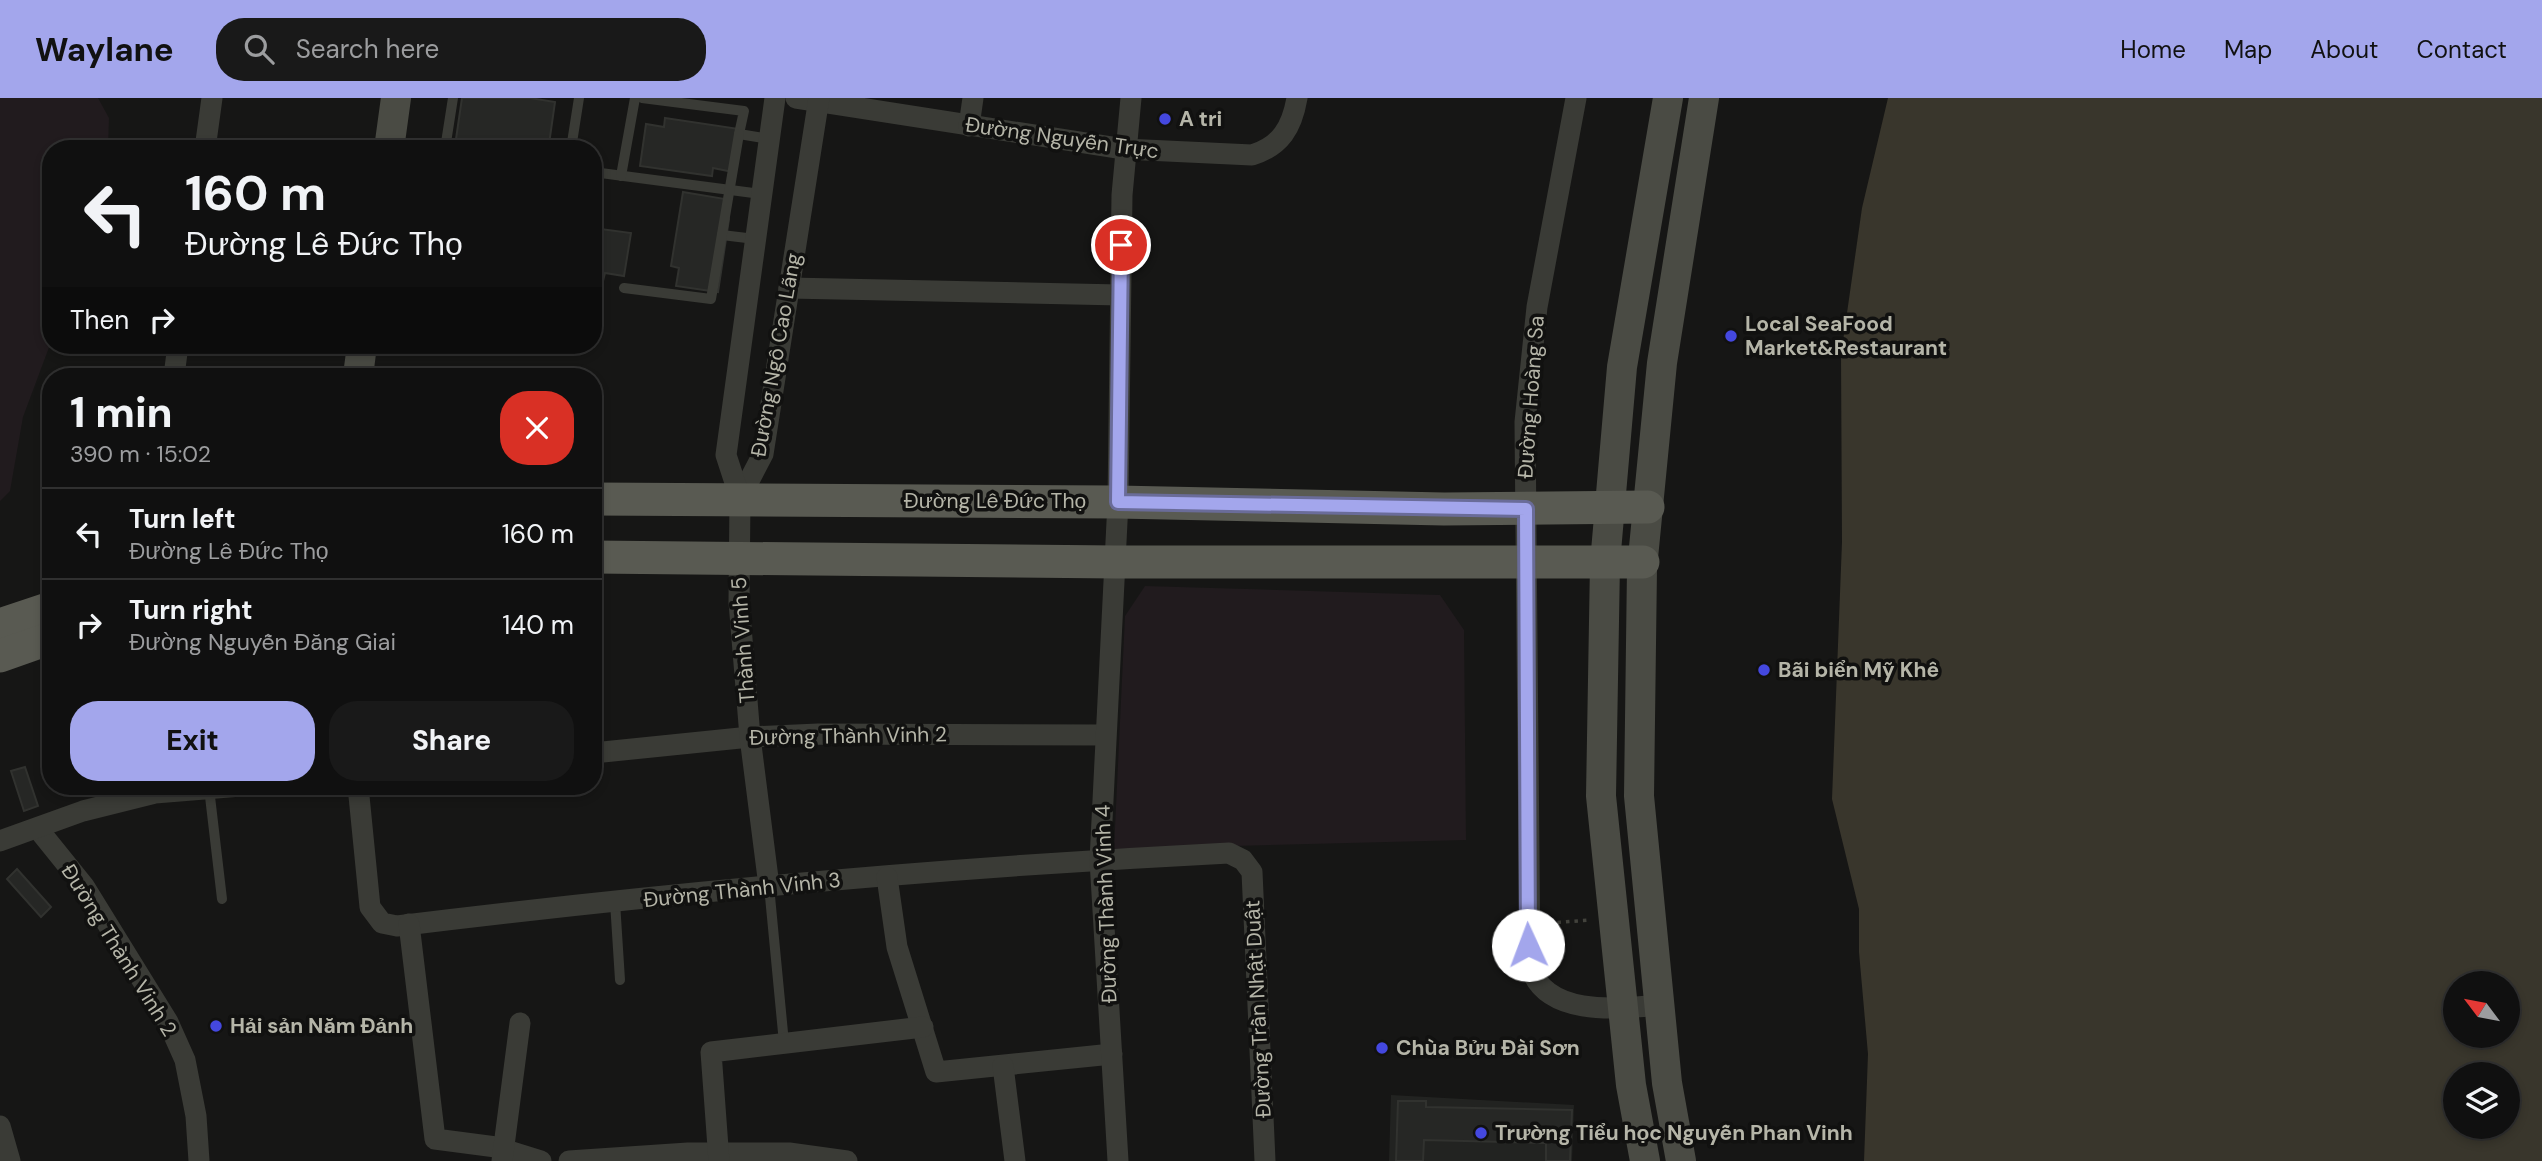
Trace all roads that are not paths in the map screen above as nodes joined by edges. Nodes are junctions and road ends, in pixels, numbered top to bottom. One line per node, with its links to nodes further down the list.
1 (212, 98): 20 (street)
2 (396, 98): 21 (main road)
3 (453, 98): 22 (lane)
4 (579, 98): 23 (lane)
5 (635, 98): 26 (lane)
6 (642, 98): 15 (lane)
7 (775, 98): 19 (street, Đường Ngô Cao Lãng)
8 (796, 98): 16 (street, Đường Nguyễn Trực)
9 (973, 98): 17 (street)
10 (1131, 98): 24 (street, Đường Thành Vinh 4)
11 (1297, 98): 24 (street, Đường Nguyễn Trực)
12 (1576, 98): 39 (street, Đường Hoàng Sa)
13 (1668, 98): 38 (main road)
14 (1704, 98): 37 (main road)
15 (668, 100): 18 (lane)
16 (818, 100): 17 (street, Đường Nguyễn Trực); 32 (street, Đường Ngô Cao Lãng)
17 (969, 126): 24 (street, Đường Nguyễn Trực)
18 (739, 134): 19 (lane); 27 (lane)
19 (769, 139): 28 (street, Đường Ngô Cao Lãng)
20 (206, 140)
21 (390, 140)
22 (446, 140)
23 (572, 140)
24 (1124, 149): 33 (street, Đường Thành Vinh 4)
25 (602, 173): 26 (lane)
26 (621, 176): 27 (lane)
27 (729, 189): 28 (lane); 29 (lane)
28 (761, 194): 30 (street, Đường Ngô Cao Lãng)
29 (722, 235): 30 (lane); 31 (lane)
30 (755, 239): 34 (street, Đường Ngô Cao Lãng)
31 (624, 288)
32 (789, 288): 33 (street); 34 (street, Đường Ngô Cao Lãng)
33 (1120, 295): 36 (street, Đường Thành Vinh 4)
34 (740, 498): 35 (main road, Đường Lê Đức Thọ); 36 (main road, Đường Lê Đức Thọ); 41 (street, Thành Vinh 5)
35 (602, 499)
36 (1118, 502): 39 (main road, Đường Lê Đức Thọ); 42 (street, Đường Thành Vinh 4)
37 (1648, 507): 38 (main road, Đường Lê Đức Thọ); 44 (main road)
38 (1610, 508): 39 (main road, Đường Lê Đức Thọ); 45 (main road)
39 (1526, 509): 43 (street, Đường Hoàng Sa)
40 (602, 557): 41 (main road)
41 (738, 560): 42 (main road); 51 (street, Thành Vinh 5)
42 (1116, 562): 43 (main road); 50 (street, Đường Thành Vinh 4)
43 (1526, 562): 45 (main road); 67 (street, Đường Hoàng Sa)
44 (1643, 562): 45 (main road); 66 (main road)
45 (1605, 563): 67 (main road)
46 (42, 611): 47 (main road)
47 (0, 625)
48 (42, 641): 49 (main road)
49 (0, 656)
50 (1104, 735): 51 (street, Đường Thành Vinh 2); 58 (street, Đường Thành Vinh 4)
51 (750, 737): 52 (street, Đường Thành Vinh 2); 61 (street, Thành Vinh 5)
52 (602, 752)
53 (142, 795): 56 (street)
54 (210, 795): 62 (lane)
55 (359, 795): 64 (street, Đường Thành Vinh 3)
56 (38, 829): 57 (street); 77 (street, Đường Thành Vinh 2)
57 (0, 841)
58 (1100, 860): 59 (street, Đường Thành Vinh 3); 60 (street, Đường Thành Vinh 3); 71 (street, Đường Thành Vinh 4)
59 (1243, 860): 83 (street, Đường Trần Nhật Duật)
60 (887, 877): 61 (street, Đường Thành Vinh 3); 69 (street)
61 (769, 886): 63 (street, Đường Thành Vinh 3); 70 (lane)
62 (222, 899)
63 (615, 902): 64 (street, Đường Thành Vinh 3); 65 (lane)
64 (409, 924): 74 (street)
65 (620, 980)
66 (1659, 1005): 67 (street, Đường Hoàng Sa); 85 (main road)
67 (1623, 1008): 84 (main road)
68 (520, 1023): 74 (street)
69 (923, 1027): 70 (street); 72 (street)
70 (784, 1043): 75 (street)
71 (1112, 1054): 72 (street); 82 (street, Đường Thành Vinh 4)
72 (1003, 1066): 81 (street)
73 (0, 1126): 76 (street)
74 (502, 1155): 78 (street)
75 (719, 1158): 79 (street); 80 (street)
76 (10, 1161)
77 (199, 1161)
78 (541, 1161)
79 (569, 1161)
80 (848, 1161)
81 (1015, 1161)
82 (1118, 1161)
83 (1265, 1161)
84 (1645, 1161)
85 (1681, 1161)

